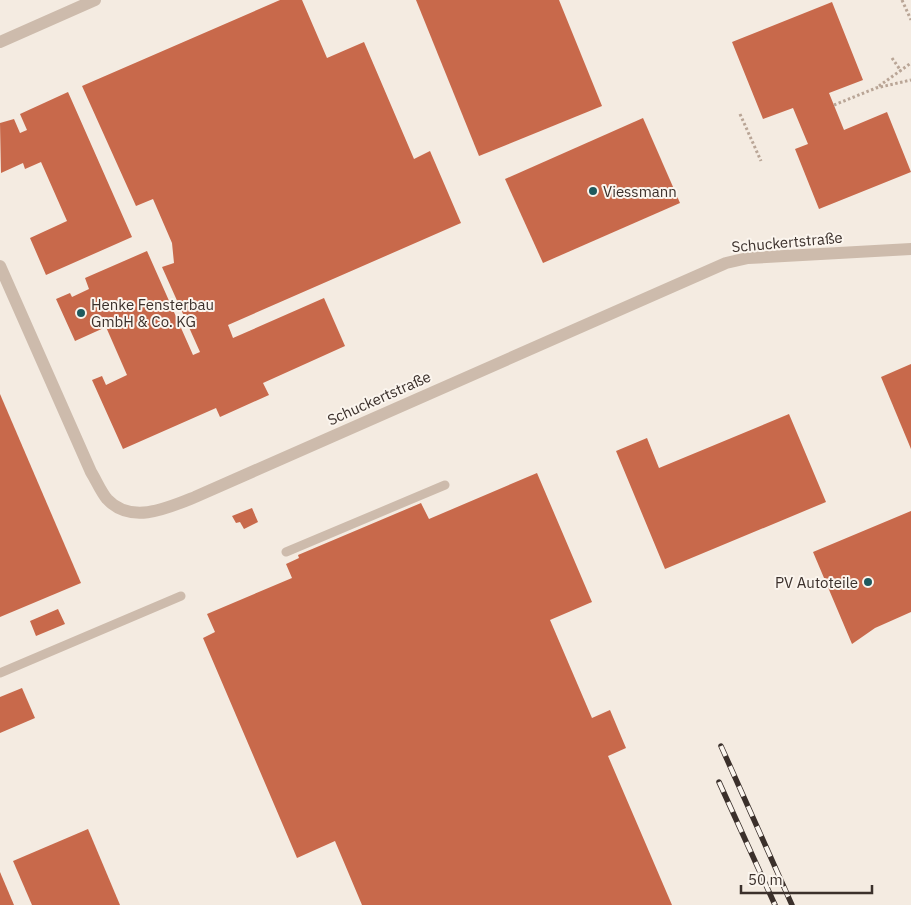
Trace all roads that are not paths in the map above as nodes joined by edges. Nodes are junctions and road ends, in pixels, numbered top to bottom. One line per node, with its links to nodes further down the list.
1 (95, 0): 2 (street)
2 (0, 42)
3 (911, 249): 4 (street, Schuckertstraße)
4 (0, 266)
5 (445, 485): 6 (lane)
6 (286, 552)
7 (181, 596): 8 (lane)
8 (0, 673)

